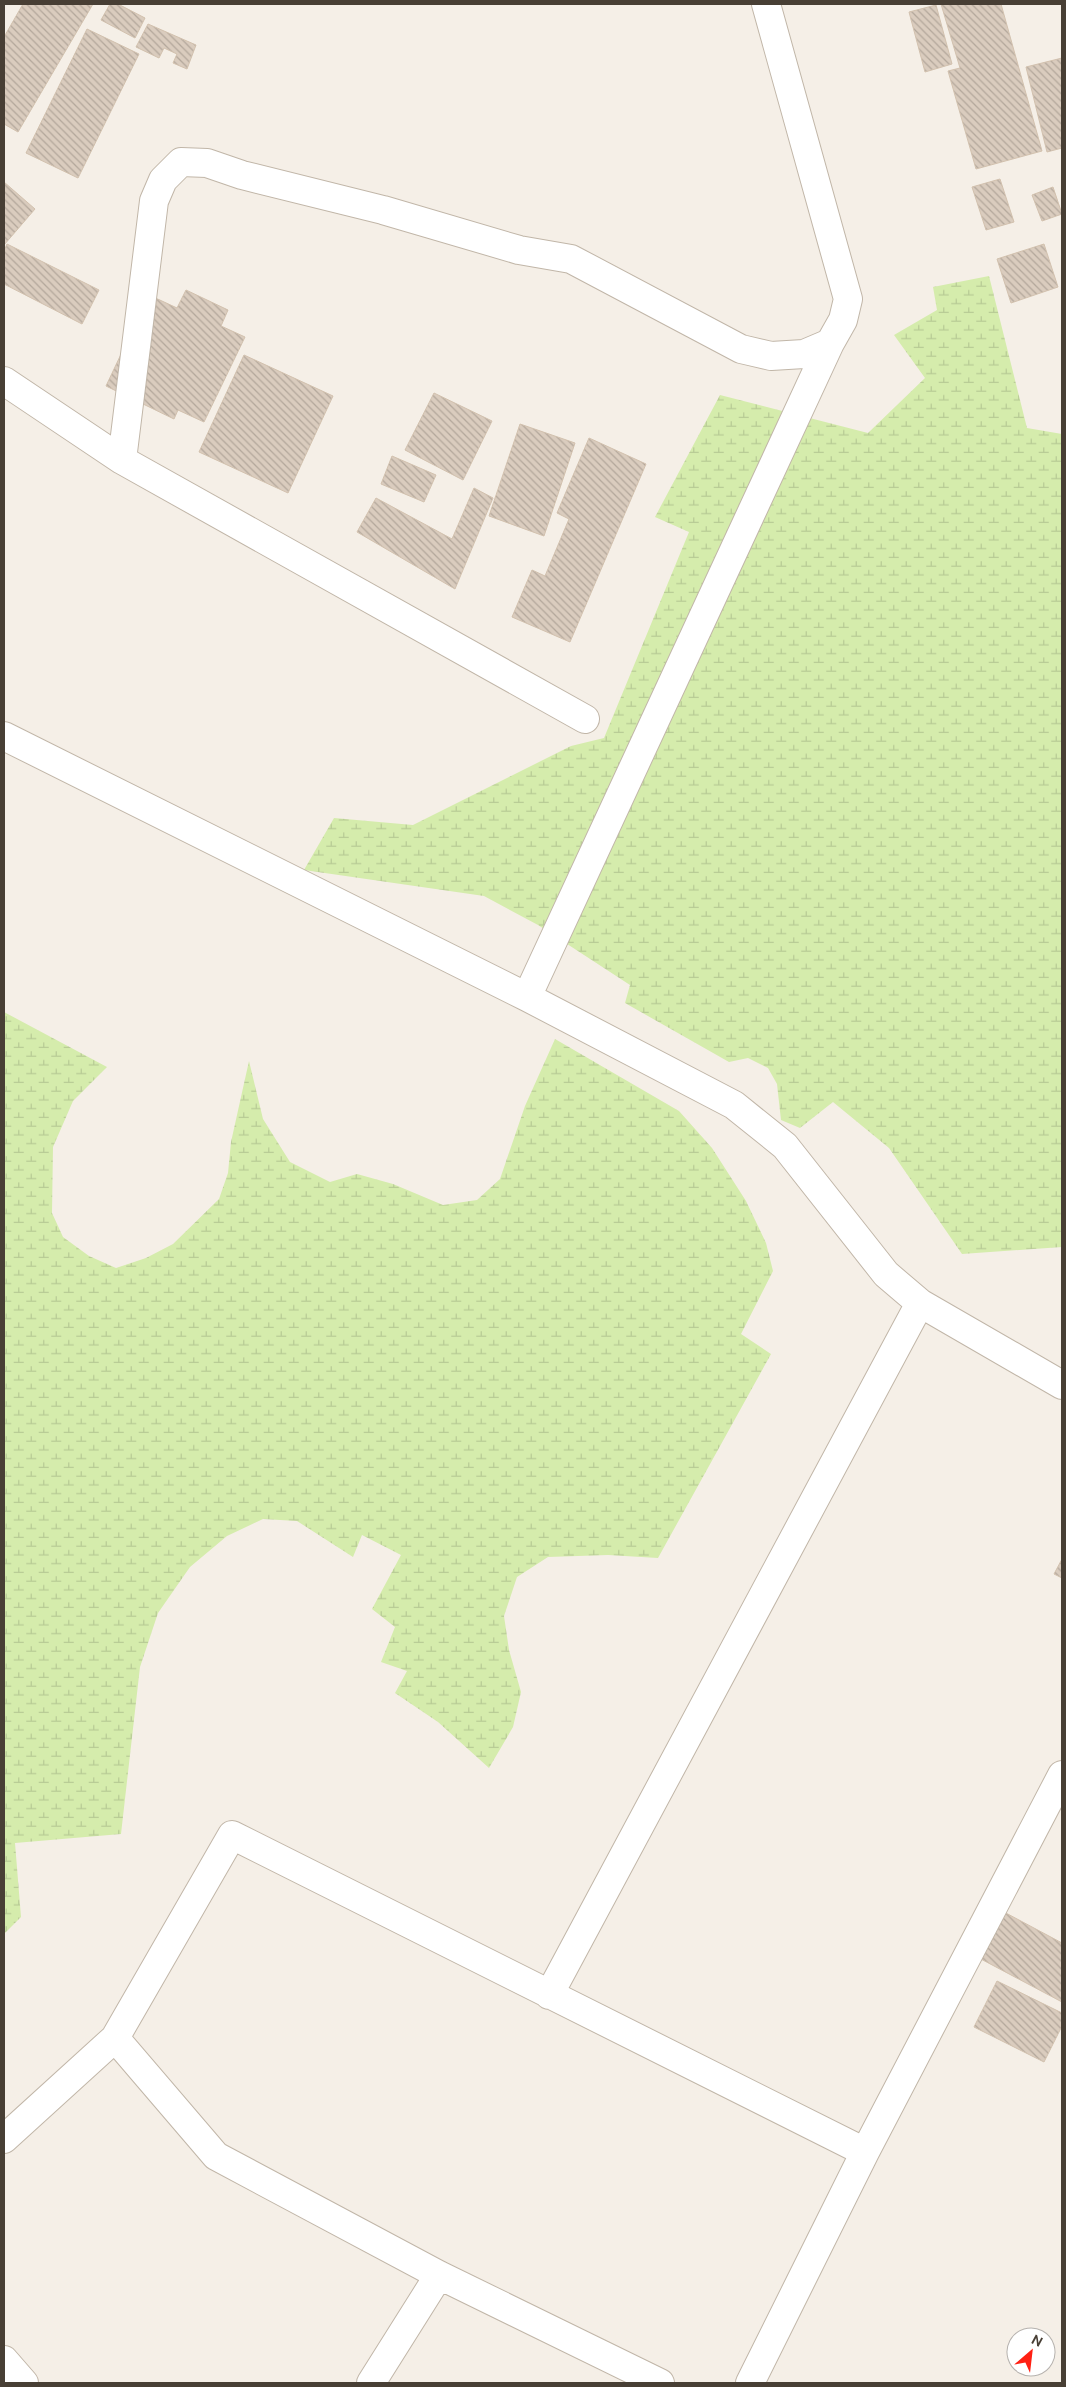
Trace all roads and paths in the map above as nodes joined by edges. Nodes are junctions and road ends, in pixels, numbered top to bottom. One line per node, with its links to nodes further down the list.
1 (766, 4): 2 (street)
2 (830, 343): 4 (street); 7 (street)
3 (4, 381): 4 (street)
4 (122, 460): 5 (street)
5 (586, 719)
6 (4, 736): 7 (street)
7 (527, 997): 8 (street)
8 (920, 1303): 9 (street); 11 (street)
9 (1062, 1385)
10 (1062, 1776): 14 (street)
11 (549, 1995): 12 (street); 14 (street)
12 (115, 2038): 13 (street); 15 (street)
13 (4, 2139)
14 (864, 2152): 20 (street)
15 (439, 2275): 18 (street); 19 (street)
16 (4, 2360): 17 (street)
17 (24, 2383)
18 (371, 2383)
19 (660, 2383)
20 (750, 2383)

